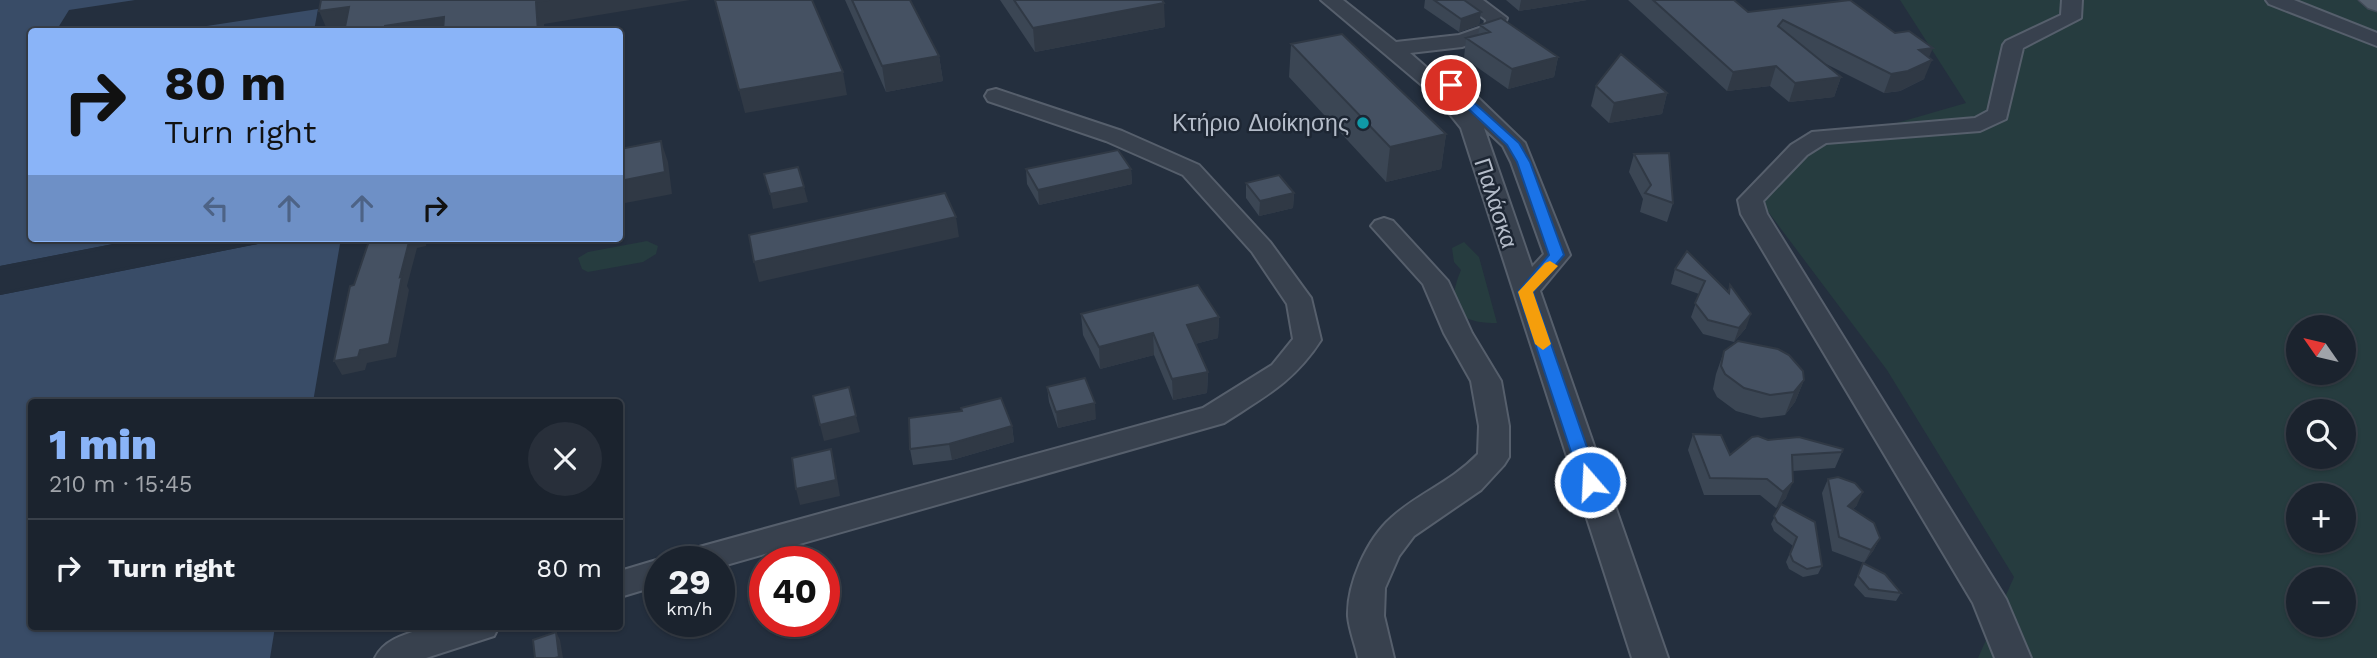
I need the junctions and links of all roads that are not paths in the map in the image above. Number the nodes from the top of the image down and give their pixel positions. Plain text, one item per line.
1 (1331, 0) edge
2 (1469, 0) edge
3 (2072, 0) edge
4 (2277, 0) edge
5 (2372, 0) edge
6 (2377, 3) edge
7 (2377, 40) edge
8 (1405, 48) junction
9 (996, 96) dead end
10 (1384, 226) dead end
11 (1525, 292) junction
12 (735, 550) edge
13 (644, 577) edge
14 (623, 583) edge
15 (468, 630) edge
16 (393, 658) edge
17 (1377, 658) edge
18 (1650, 658) edge
19 (2013, 658) edge

1 - 8 street, Παλάσκα
2 - 8 street
3 - 19 street
4 - 7 street
5 - 6 main road
8 - 11 street, Παλάσκα
8 - 11 street
9 - 12 street
10 - 17 street
11 - 18 street, Παλάσκα
13 - 14 street
15 - 16 street

